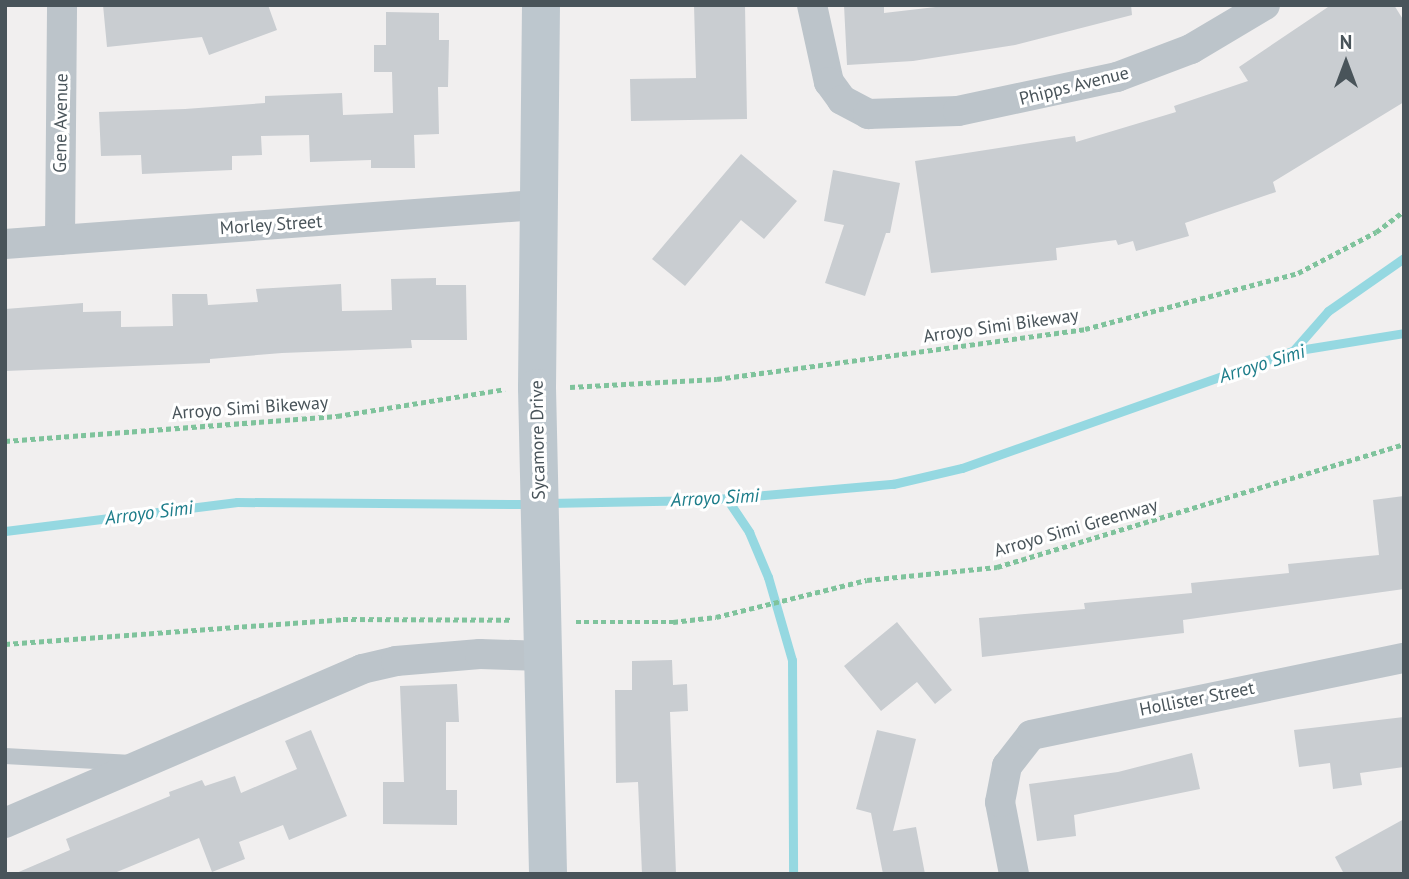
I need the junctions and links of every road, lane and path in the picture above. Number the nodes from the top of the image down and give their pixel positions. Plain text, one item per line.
1 (62, 5) edge
2 (541, 5) edge
3 (812, 5) edge
4 (1265, 5) edge
5 (537, 205) junction
6 (1404, 211) edge
7 (60, 240) junction
8 (5, 244) edge
9 (579, 387) dead end
10 (496, 389) dead end
11 (5, 441) edge
12 (1404, 444) edge
13 (499, 620) dead end
14 (582, 622) dead end
15 (5, 644) edge
16 (544, 656) junction
17 (1404, 658) edge
18 (5, 756) edge
19 (138, 764) junction
20 (5, 822) edge
21 (548, 874) edge
22 (1014, 874) edge

1 - 7 street, Gene Avenue
2 - 5 main road, Sycamore Drive
3 - 4 street, Phipps Avenue
5 - 7 street, Morley Street
5 - 16 main road, Sycamore Drive
6 - 9 path, Arroyo Simi Bikeway
7 - 8 street, Morley Street
10 - 11 path, Arroyo Simi Bikeway
12 - 14 path, Arroyo Simi Greenway
13 - 15 path
16 - 19 street
16 - 21 main road, Sycamore Drive
17 - 22 street, Hollister Street
18 - 19 lane
19 - 20 street

